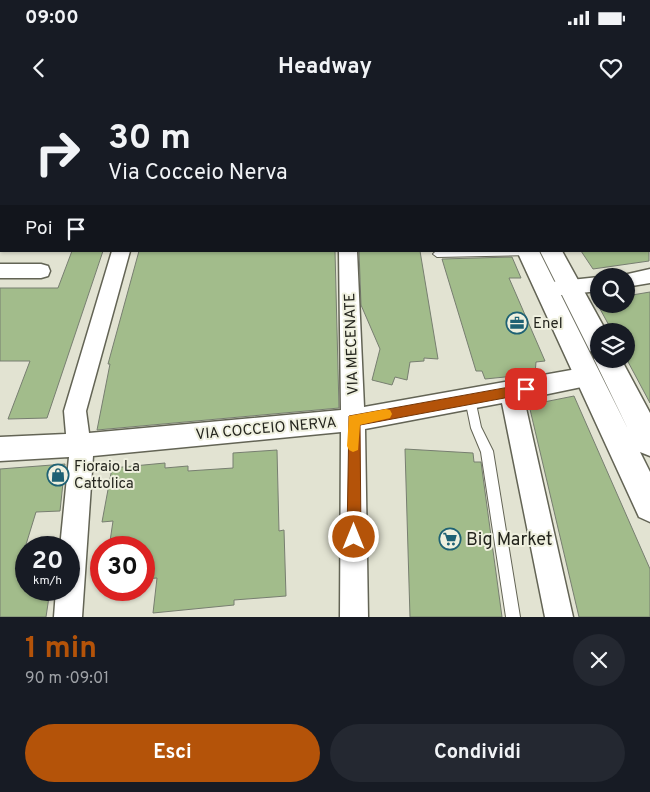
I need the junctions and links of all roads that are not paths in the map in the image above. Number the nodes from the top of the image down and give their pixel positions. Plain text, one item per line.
1 (121, 252) edge
2 (348, 252) edge
3 (536, 252) edge
4 (437, 254) dead end
5 (0, 271) edge
6 (41, 271) dead end
7 (650, 276) edge
8 (635, 278) edge
9 (590, 285) edge
10 (558, 288) junction
11 (590, 331) edge
12 (590, 352) edge
13 (598, 368) edge
14 (511, 392) junction
15 (470, 399) junction
16 (353, 420) junction
17 (650, 442) edge
18 (82, 445) junction
19 (0, 449) edge
20 (650, 506) edge
21 (68, 617) edge
22 (354, 617) edge
23 (513, 617) edge
24 (559, 617) edge

1 - 18 street
2 - 16 street, VIA MECENATE
3 - 4 lane
3 - 10 street
5 - 6 street
7 - 8 street
9 - 10 street
10 - 11 street
10 - 12 street
13 - 14 street, VIA COCCEIO NERVA
13 - 17 street
13 - 20 street
14 - 15 street, VIA COCCEIO NERVA
14 - 24 street
15 - 16 street, VIA COCCEIO NERVA
15 - 23 lane
16 - 18 street, VIA COCCEIO NERVA
16 - 22 street, VIA MECENATE
18 - 19 street, VIA COCCEIO NERVA
18 - 21 street

